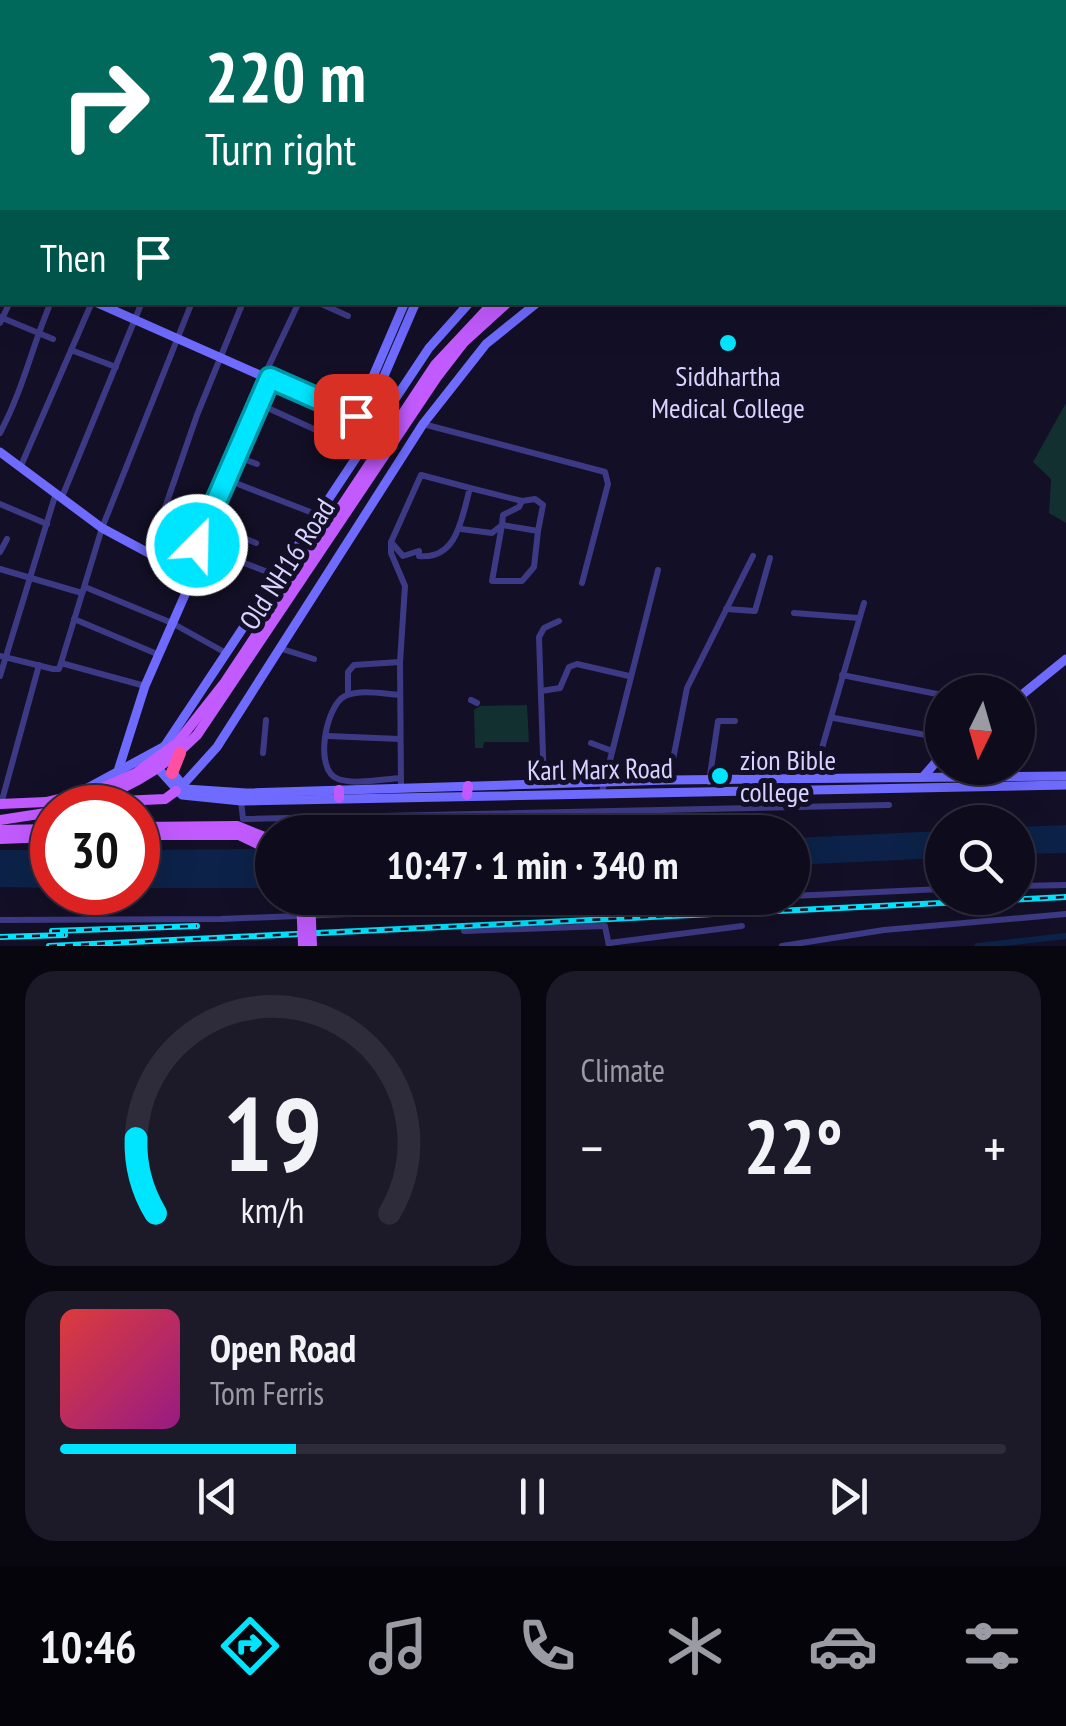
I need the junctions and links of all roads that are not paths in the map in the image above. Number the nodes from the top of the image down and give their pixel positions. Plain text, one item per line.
1 (50, 305) edge
2 (92, 305) edge
3 (100, 305) edge
4 (141, 305) edge
5 (191, 305) edge
6 (242, 305) edge
7 (298, 305) edge
8 (324, 305) edge
9 (404, 305) edge
10 (415, 305) edge
11 (467, 305) edge
12 (491, 305) edge
13 (505, 305) edge
14 (534, 305) edge
15 (348, 316) dead end
16 (1, 320) edge
17 (134, 320) junction
18 (38, 332) junction
19 (53, 339) dead end
20 (176, 340) junction
21 (72, 350) junction
22 (221, 358) junction
23 (116, 368) junction
24 (267, 377) junction
25 (258, 404) junction
26 (361, 418) junction
27 (424, 424) junction
28 (378, 427) junction
29 (0, 432) edge
30 (362, 451) junction
31 (0, 452) edge
32 (235, 456) junction
33 (257, 464) dead end
34 (20, 468) junction
35 (225, 479) junction
36 (470, 488) junction
37 (58, 497) junction
38 (522, 501) junction
39 (0, 504) edge
40 (319, 515) junction
41 (207, 523) junction
42 (47, 524) junction
43 (502, 525) junction
44 (102, 528) junction
45 (461, 529) junction
46 (538, 531) junction
47 (7, 539) dead end
48 (391, 542) junction
49 (256, 543) dead end
50 (197, 545) junction
51 (1, 550) edge
52 (150, 554) junction
53 (752, 556) dead end
54 (770, 558) dead end
55 (0, 569) edge
56 (658, 570) dead end
57 (184, 572) junction
58 (278, 576) junction
59 (30, 578) junction
60 (582, 583) dead end
61 (82, 593) junction
62 (864, 603) dead end
63 (726, 609) junction
64 (794, 613) dead end
65 (859, 618) junction
66 (74, 619) junction
67 (559, 621) dead end
68 (172, 623) junction
69 (544, 628) junction
70 (530, 632) dead end
71 (278, 648) junction
72 (226, 653) junction
73 (157, 654) junction
74 (3, 657) edge
75 (1066, 658) edge
76 (314, 659) dead end
77 (60, 662) junction
78 (400, 662) junction
79 (39, 666) junction
80 (0, 676) edge
81 (630, 676) junction
82 (842, 676) junction
83 (1035, 684) edge
84 (144, 686) junction
85 (540, 692) junction
86 (925, 693) edge
87 (348, 694) junction
88 (400, 694) junction
89 (834, 718) junction
90 (266, 720) dead end
91 (735, 721) dead end
92 (925, 734) edge
93 (328, 736) junction
94 (400, 739) junction
95 (590, 743) dead end
96 (612, 751) junction
97 (180, 753) joint
98 (263, 754) dead end
99 (162, 762) junction
100 (117, 774) junction
101 (925, 775) edge
102 (923, 777) joint
103 (813, 778) junction
104 (1062, 778) edge
105 (1035, 779) edge
106 (669, 780) junction
107 (925, 781) edge
108 (401, 782) junction
109 (849, 782) junction
110 (544, 784) junction
111 (709, 784) junction
112 (99, 785) edge
113 (111, 785) edge
114 (132, 785) edge
115 (602, 787) junction
116 (179, 789) junction
117 (468, 790) junction
118 (339, 794) junction
119 (160, 799) edge
120 (241, 802) junction
121 (30, 803) edge
122 (1, 804) edge
123 (888, 804) dead end
124 (30, 815) edge
125 (0, 820) edge
126 (160, 828) edge
127 (30, 829) edge
128 (0, 830) edge
129 (255, 833) edge
130 (160, 835) edge
131 (30, 838) edge
132 (0, 839) edge
133 (255, 843) edge
134 (1066, 885) edge
135 (1035, 886) edge
136 (925, 890) edge
137 (810, 895) edge
138 (1066, 914) edge
139 (300, 915) edge
140 (302, 915) edge
141 (311, 915) edge
142 (0, 920) edge
143 (742, 926) dead end
144 (464, 931) dead end
145 (609, 945) edge
146 (303, 946) edge
147 (312, 946) edge
148 (782, 946) edge

1 - 18 street
2 - 21 street
3 - 17 street
4 - 17 street
5 - 20 street
6 - 22 street
7 - 24 street
8 - 15 street
9 - 26 street
10 - 26 street
11 - 28 street
12 - 99 main road, Old NH16 Road
13 - 97 main road, Old NH16 Road
14 - 27 street
16 - 18 street
17 - 20 street
17 - 23 street
18 - 19 street
18 - 29 street
20 - 22 street
20 - 44 street
21 - 23 street
21 - 34 street
22 - 24 street
22 - 52 street
23 - 37 street
24 - 25 street
24 - 26 street
25 - 30 street
25 - 32 street
26 - 28 street
27 - 60 street
27 - 71 street
28 - 30 street
30 - 40 street
31 - 34 street
32 - 33 street
32 - 35 street
34 - 37 street
35 - 40 street
35 - 41 street
36 - 38 street
36 - 45 street
36 - 48 street
37 - 42 street
37 - 44 street
38 - 43 street
38 - 46 street
39 - 42 street
40 - 58 street
41 - 49 street
41 - 50 street
42 - 59 street
43 - 45 street
43 - 46 street
43 - 46 street
44 - 52 street
44 - 61 street
45 - 48 street
47 - 51 street
48 - 78 street
50 - 57 street
50 - 58 street
52 - 57 street
53 - 63 street
54 - 63 street
55 - 59 street
56 - 81 street
57 - 68 street
58 - 72 street
59 - 61 street
59 - 74 street
61 - 66 street
61 - 68 street
62 - 65 street
63 - 106 street
64 - 65 street
65 - 82 street
66 - 73 street
66 - 77 street
67 - 69 street
68 - 72 street
68 - 73 street
69 - 70 street
69 - 85 street
71 - 76 street
71 - 116 street
72 - 99 street
73 - 84 street
74 - 79 street
74 - 80 street
75 - 83 street
77 - 79 street
77 - 84 street
78 - 87 street
78 - 88 street
79 - 122 street
81 - 85 street
81 - 96 street
82 - 86 street
82 - 89 street
84 - 100 street
85 - 110 street
87 - 88 street
87 - 93 street
88 - 94 street
89 - 92 street
89 - 103 street
90 - 98 street
91 - 111 street
93 - 94 street
93 - 108 street
94 - 108 street
95 - 96 street
96 - 115 street
97 - 99 highway
99 - 100 street
99 - 113 main road, Old NH16 Road
99 - 114 main road, Old NH16 Road
99 - 116 street
100 - 112 street
101 - 102 street
102 - 109 street, Karl Marx Road
103 - 109 street, Karl Marx Road
103 - 111 street, Karl Marx Road
104 - 105 street, Karl Marx Road
106 - 111 street, Karl Marx Road
106 - 115 street, Karl Marx Road
107 - 109 street, Karl Marx Road
108 - 117 street, Karl Marx Road
108 - 118 street, Karl Marx Road
109 - 111 street, Karl Marx Road
110 - 115 street, Karl Marx Road
110 - 117 street, Karl Marx Road
111 - 115 street, Karl Marx Road
115 - 117 street, Karl Marx Road
116 - 118 street, Karl Marx Road
116 - 119 main road
116 - 120 street, Karl Marx Road
117 - 118 street, Karl Marx Road
118 - 120 street, Karl Marx Road
120 - 123 street
121 - 122 main road, Old NH16 Road
124 - 125 main road
126 - 129 main road
127 - 128 main road
130 - 133 main road
131 - 132 main road
134 - 135 street
136 - 137 street
138 - 148 street
139 - 142 street
140 - 146 main road, bridge
141 - 147 main road, bridge
143 - 145 street
144 - 145 street

